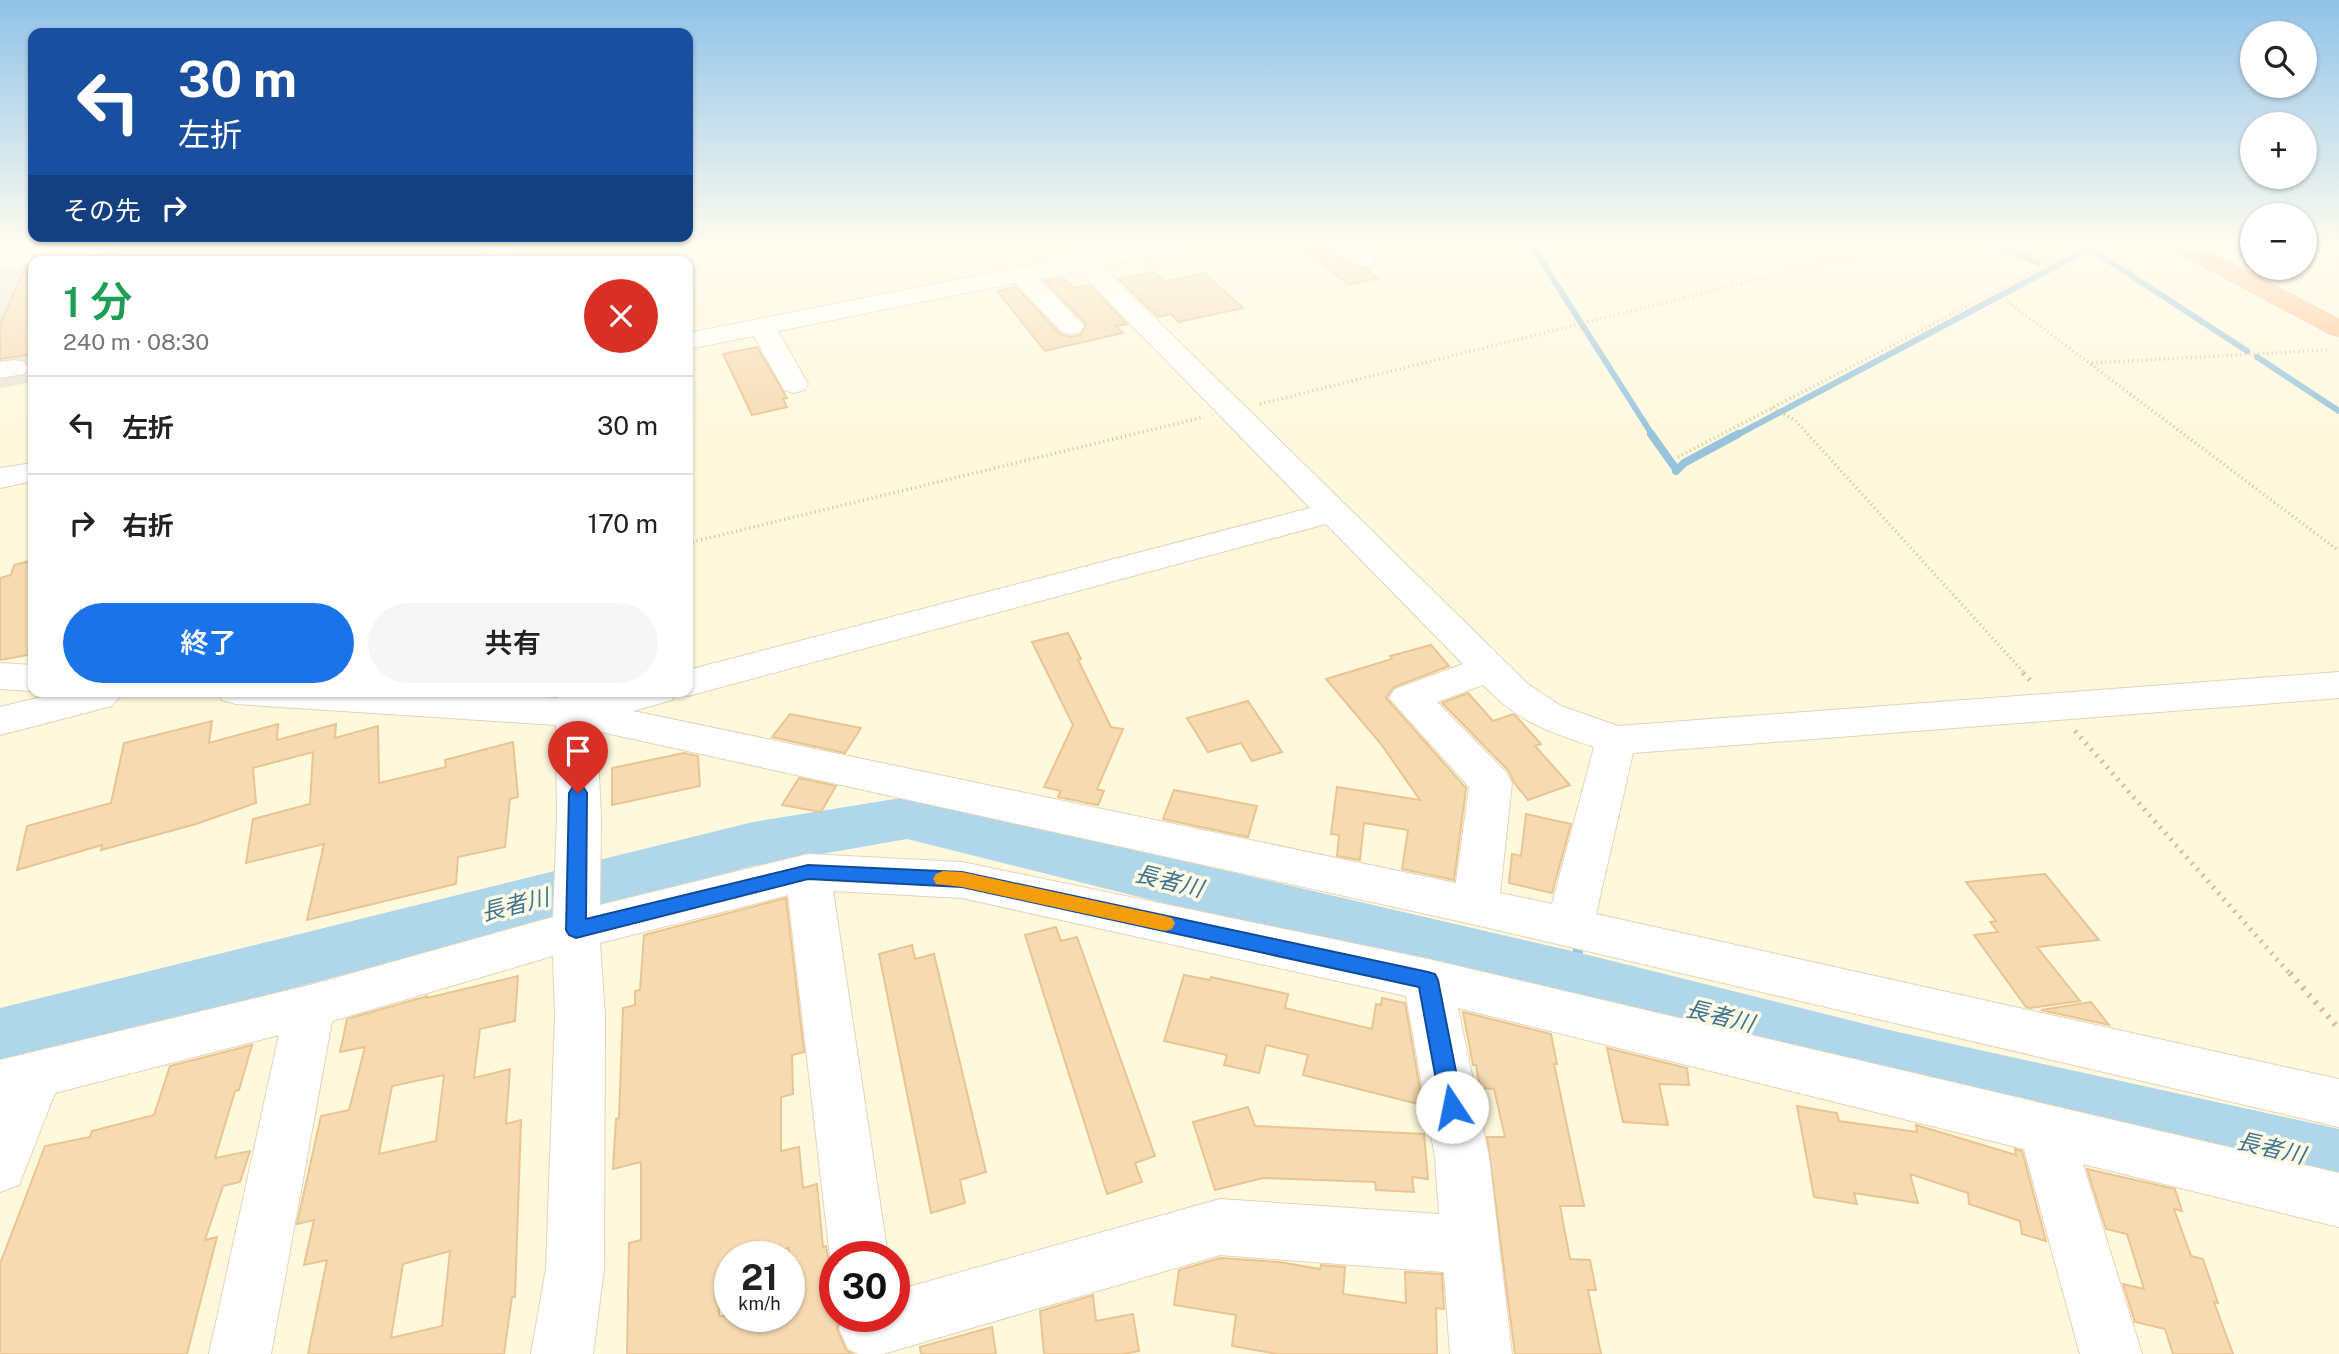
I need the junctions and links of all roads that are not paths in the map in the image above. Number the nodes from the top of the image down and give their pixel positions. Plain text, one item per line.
1 (847, 309) edge
2 (1055, 309) edge
3 (1132, 309) edge
4 (2300, 309) edge
5 (762, 326) junction
6 (1071, 326) dead end
7 (2339, 330) edge
8 (693, 340) edge
9 (794, 384) dead end
10 (28, 473) edge
11 (0, 478) edge
12 (1334, 512) junction
13 (1488, 669) junction
14 (0, 676) edge
15 (28, 678) edge
16 (693, 682) edge
17 (2339, 685) edge
18 (94, 697) edge
19 (429, 697) edge
20 (614, 697) edge
21 (577, 702) edge
22 (0, 720) edge
23 (1616, 740) junction
24 (808, 872) junction
25 (1476, 906) junction
26 (1569, 928) junction
27 (576, 930) junction
28 (1428, 980) junction
29 (310, 1006) junction
30 (19, 1079) edge
31 (2339, 1103) edge
32 (2046, 1131) junction
33 (0, 1166) edge
34 (2339, 1200) edge
35 (857, 1241) edge
36 (1470, 1245) junction
37 (870, 1333) edge
38 (240, 1354) edge
39 (562, 1354) edge
40 (1481, 1354) edge
41 (2111, 1354) edge

1 - 5 street
2 - 6 street
3 - 12 street
4 - 7 highway
5 - 8 street
5 - 9 street
10 - 11 street
12 - 13 street
12 - 16 street
13 - 23 street
13 - 25 street
14 - 15 street
17 - 23 street
18 - 22 street
19 - 21 street
20 - 21 street
21 - 25 street
21 - 27 street
23 - 26 street
24 - 27 street
24 - 28 street
24 - 35 street
25 - 26 street
26 - 31 street
27 - 29 street
27 - 39 street
28 - 32 street
28 - 36 street
29 - 30 street
29 - 38 street
30 - 33 street
32 - 34 street
32 - 41 street
36 - 37 street
36 - 40 street

